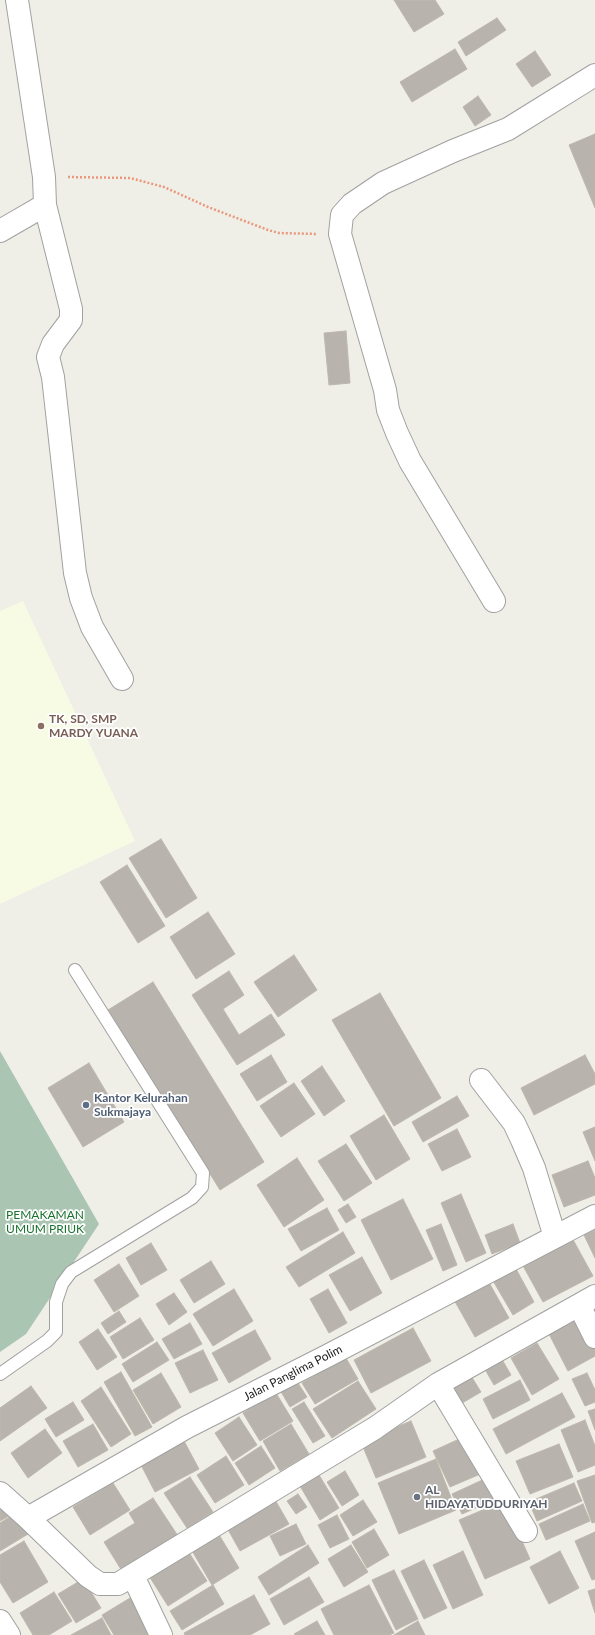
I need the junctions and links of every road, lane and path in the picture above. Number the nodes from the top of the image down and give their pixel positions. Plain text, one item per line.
1 (17, 0) edge
2 (595, 75) edge
3 (44, 177) junction
4 (45, 205) junction
5 (0, 231) edge
6 (340, 234) junction
7 (494, 601) dead end
8 (122, 679) dead end
9 (75, 970) dead end
10 (481, 1080) dead end
11 (595, 1216) edge
12 (555, 1237) junction
13 (587, 1300) edge
14 (595, 1337) edge
15 (0, 1374) edge
16 (438, 1384) junction
17 (0, 1493) edge
18 (28, 1518) junction
19 (526, 1531) dead end
20 (133, 1576) junction
21 (0, 1621) edge
22 (10, 1635) edge
23 (161, 1635) edge

1 - 3 street
2 - 6 street
3 - 4 street
3 - 6 path
4 - 5 street
4 - 8 street
6 - 7 street
9 - 15 lane
10 - 12 street
11 - 12 street, Jalan Panglima Polim
12 - 18 street, Jalan Panglima Polim
13 - 14 street
13 - 16 street
16 - 19 street
16 - 20 street
17 - 18 street
18 - 20 street
20 - 23 street
21 - 22 street

